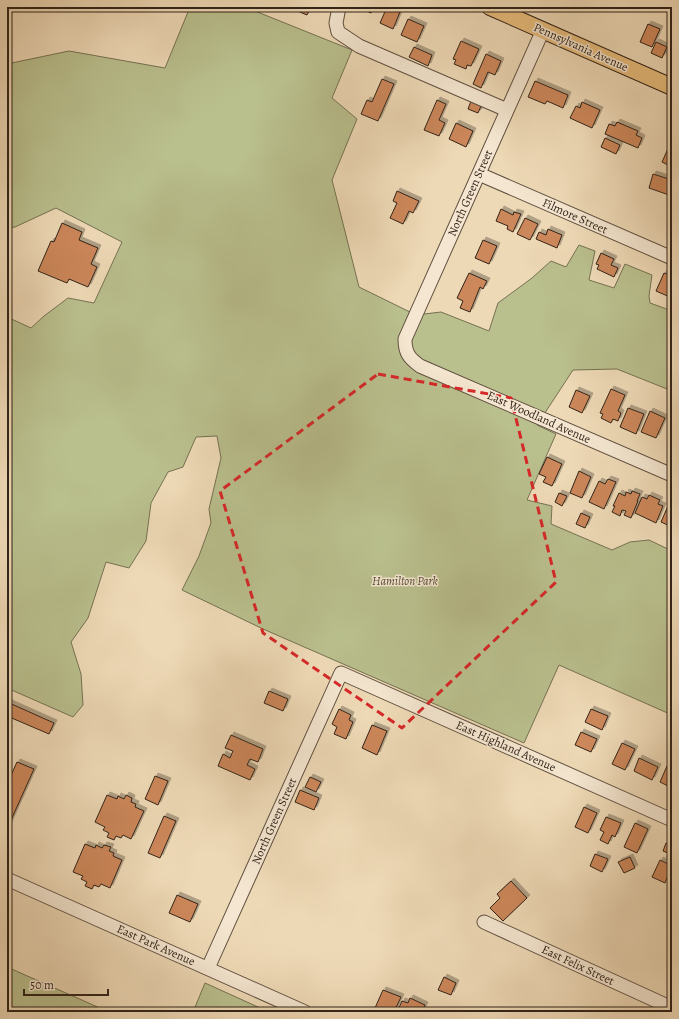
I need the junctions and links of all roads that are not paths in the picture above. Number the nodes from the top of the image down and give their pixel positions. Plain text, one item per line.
1 (339, 7) edge
2 (490, 7) edge
3 (543, 30) junction
4 (672, 88) edge
5 (507, 110) junction
6 (479, 174) junction
7 (672, 258) edge
8 (409, 356) joint
9 (672, 475) edge
10 (340, 673) joint
11 (672, 820) edge
12 (7, 879) edge
13 (484, 922) dead end
14 (208, 968) junction
15 (672, 1008) edge
16 (304, 1012) edge

1 - 5 street
2 - 3 main road, Pennsylvania Avenue
3 - 4 main road, Pennsylvania Avenue
3 - 5 street, North Green Street
5 - 6 street, North Green Street
6 - 7 street, Filmore Street
6 - 8 street, North Green Street
8 - 9 street, East Woodland Avenue
10 - 11 street, East Highland Avenue
10 - 14 street, North Green Street
12 - 14 street, East Park Avenue
13 - 15 street, East Felix Street
14 - 16 street, East Park Avenue

